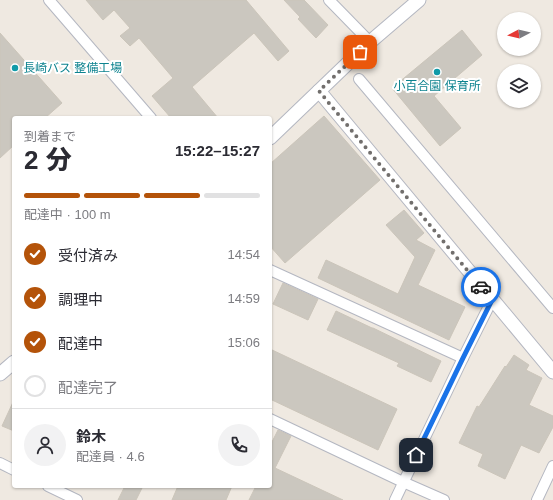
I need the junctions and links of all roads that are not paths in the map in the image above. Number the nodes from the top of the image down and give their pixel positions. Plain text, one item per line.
1 (49, 0) edge
2 (329, 0) edge
3 (419, 0) edge
4 (370, 42) junction
5 (359, 79) dead end
6 (319, 91) junction
7 (150, 116) edge
8 (272, 136) edge
9 (272, 271) edge
10 (492, 300) junction
11 (553, 308) edge
12 (463, 358) junction
13 (12, 364) edge
14 (553, 372) edge
15 (0, 374) edge
16 (272, 420) edge
17 (0, 463) edge
18 (553, 466) edge
19 (12, 469) edge
20 (403, 482) junction
21 (52, 488) edge
22 (77, 500) edge
23 (395, 500) edge
24 (444, 500) edge
25 (537, 500) edge

1 - 7 street
2 - 4 street
3 - 4 street
4 - 6 street
5 - 11 street
6 - 8 street
6 - 10 street
9 - 12 street
10 - 12 street
10 - 14 street
12 - 20 street
13 - 15 street
16 - 20 street
17 - 19 street
18 - 25 street
20 - 23 street
20 - 24 street
21 - 22 street

